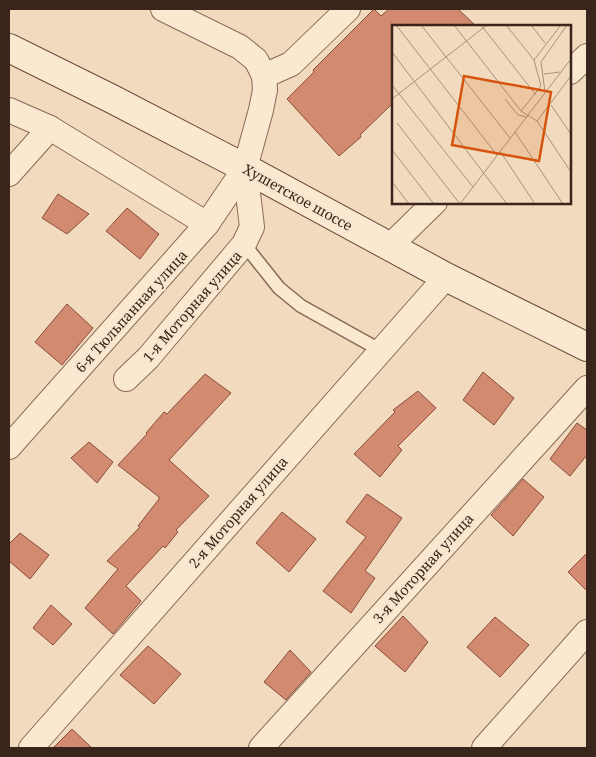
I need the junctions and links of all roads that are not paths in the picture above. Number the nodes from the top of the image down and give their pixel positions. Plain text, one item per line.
1 (163, 9) edge
2 (348, 9) edge
3 (11, 50) edge
4 (587, 56) edge
5 (571, 71) edge
6 (264, 76) junction
7 (9, 110) edge
8 (50, 128) junction
9 (245, 168) junction
10 (9, 174) edge
11 (433, 204) edge
12 (207, 224) junction
13 (244, 244) junction
14 (389, 247) junction
15 (446, 277) junction
16 (583, 339) edge
17 (380, 350) junction
18 (126, 379) dead end
19 (587, 388) edge
20 (9, 447) edge
21 (587, 632) edge
22 (31, 748) edge
23 (261, 748) edge
24 (484, 748) edge

1 - 6 street
2 - 6 street
3 - 9 main road, Хушетское шоссе
4 - 5 street
6 - 9 street
7 - 8 street
8 - 10 street
8 - 12 street
9 - 12 street, 6-я Тюльпанная улица
9 - 13 street, 1-я Моторная улица
9 - 14 main road, Хушетское шоссе
11 - 14 street
12 - 20 street, 6-я Тюльпанная улица
13 - 17 lane
13 - 18 street, 1-я Моторная улица
14 - 15 main road, Хушетское шоссе
15 - 16 main road, Хушетское шоссе
15 - 17 street, 2-я Моторная улица
17 - 22 street, 2-я Моторная улица
19 - 23 street, 3-я Моторная улица
21 - 24 street

